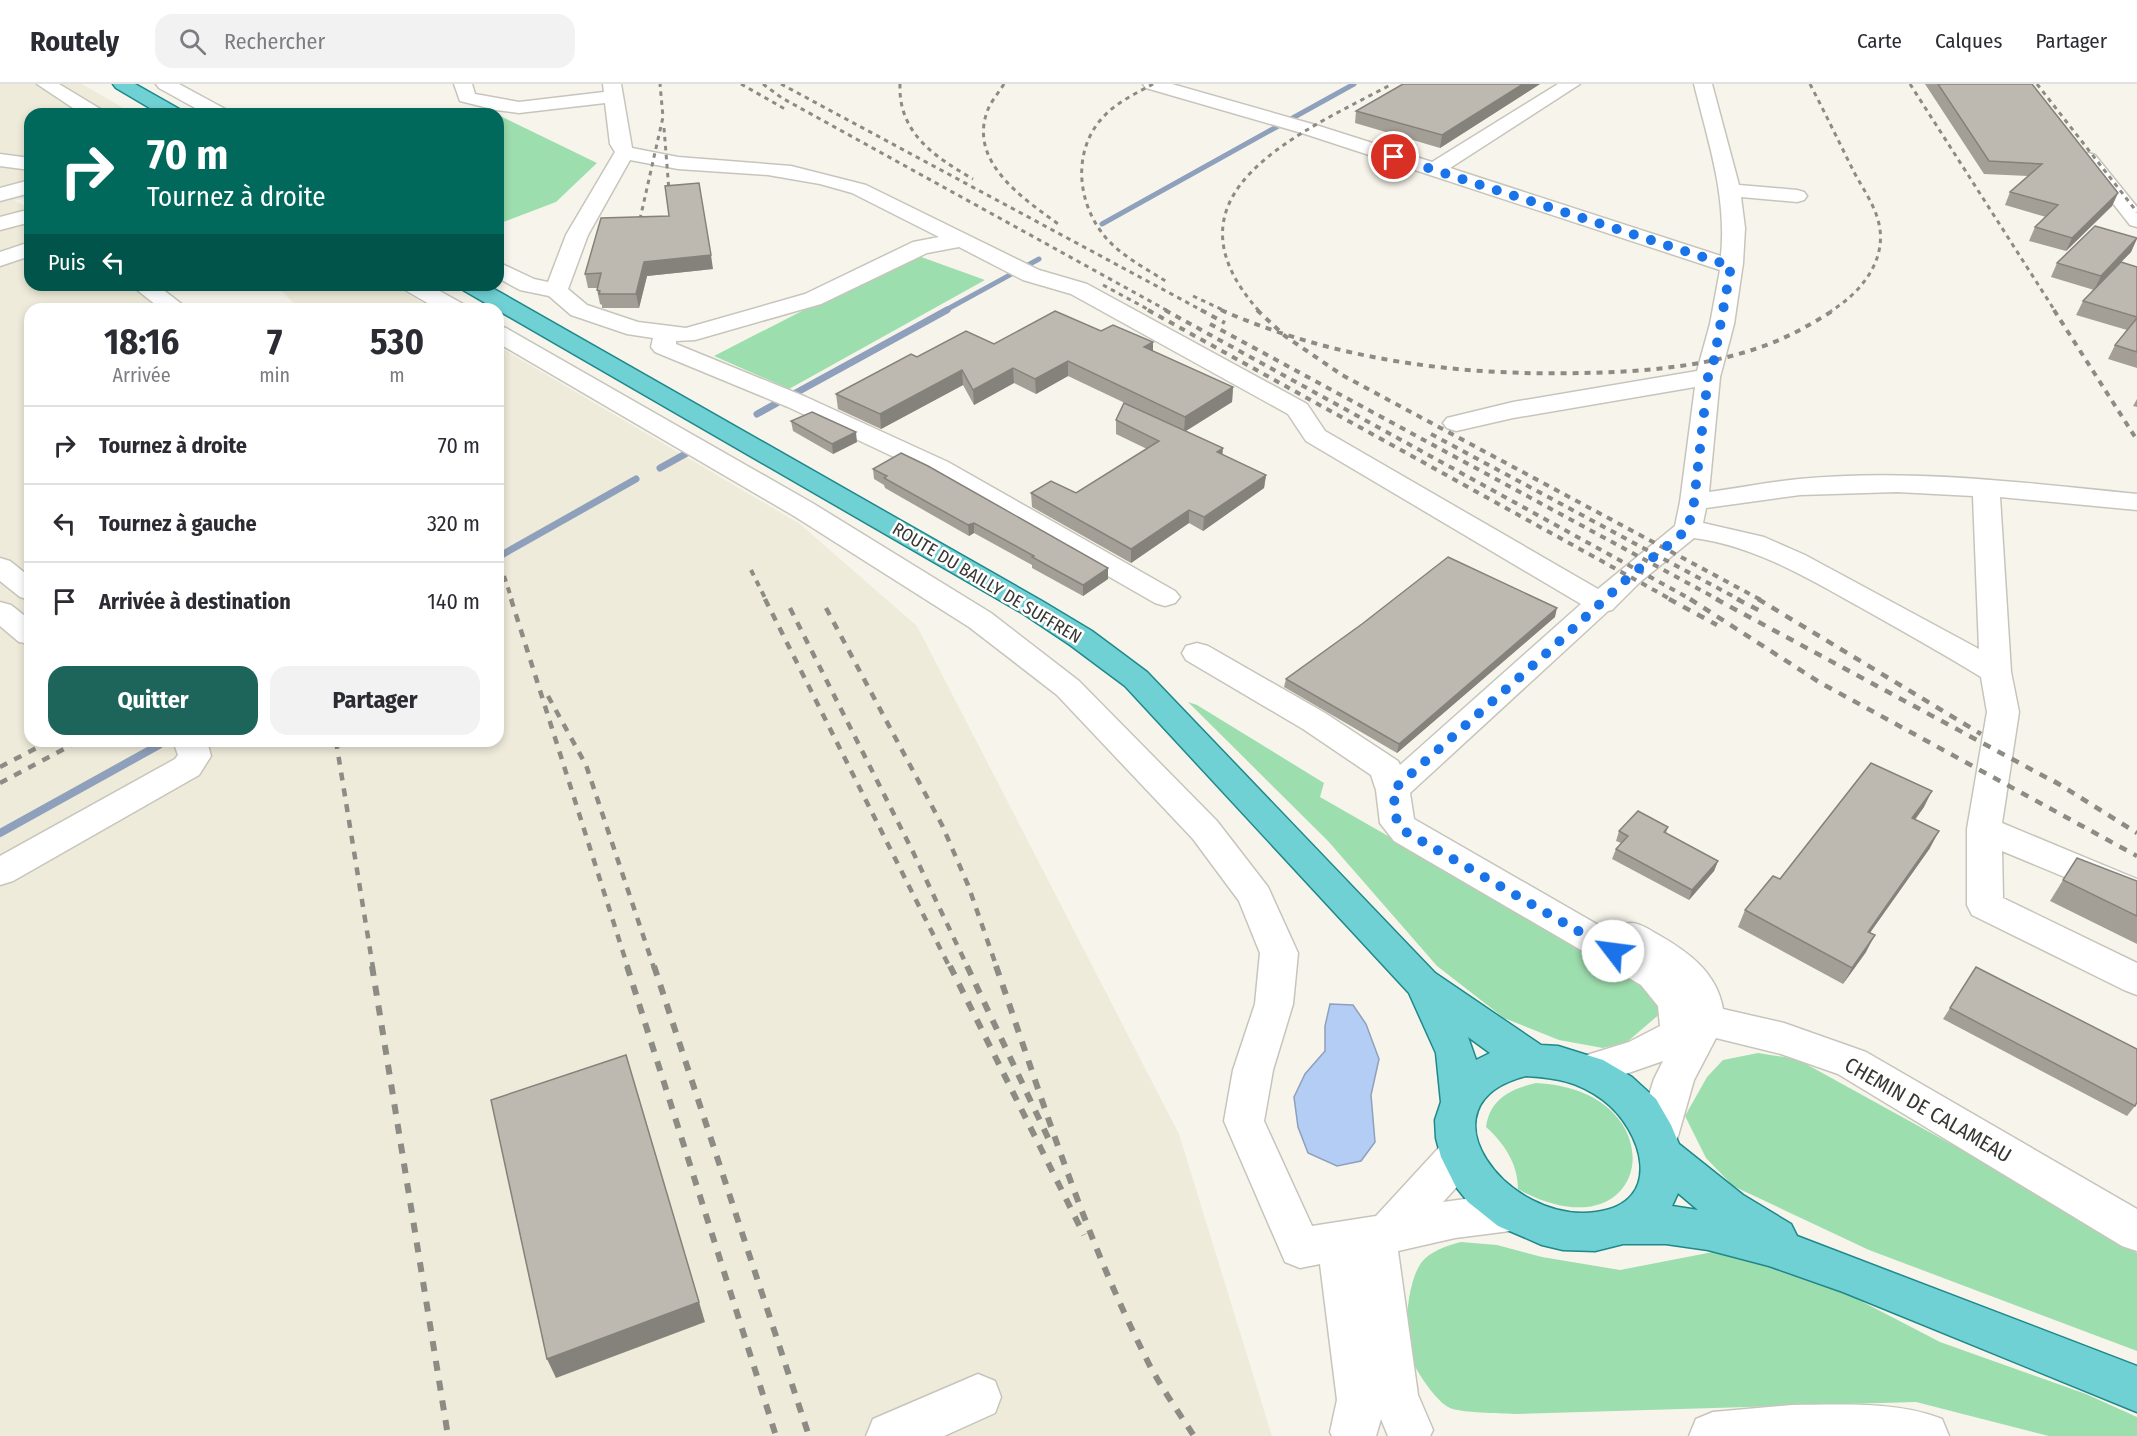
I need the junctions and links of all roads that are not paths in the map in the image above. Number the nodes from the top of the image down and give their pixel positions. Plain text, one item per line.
1 (46, 84) edge
2 (122, 84) edge
3 (165, 84) edge
4 (463, 84) edge
5 (1571, 84) edge
6 (1703, 84) edge
7 (1163, 85) edge
8 (613, 90) edge
9 (85, 108) edge
10 (164, 108) edge
11 (209, 108) edge
12 (0, 146) edge
13 (24, 147) edge
14 (2079, 148) edge
15 (625, 152) junction
16 (0, 160) edge
17 (24, 163) edge
18 (1434, 171) junction
19 (24, 188) edge
20 (1729, 190) junction
21 (2115, 193) junction
22 (2137, 194) edge
23 (0, 195) edge
24 (1797, 196) dead end
25 (24, 217) edge
26 (2137, 222) edge
27 (0, 224) edge
28 (963, 240) junction
29 (24, 251) edge
30 (0, 259) edge
31 (1731, 266) junction
32 (504, 272) edge
33 (556, 290) junction
34 (150, 291) edge
35 (424, 291) edge
36 (481, 291) edge
37 (168, 303) edge
38 (444, 303) edge
39 (502, 303) edge
40 (504, 304) edge
41 (666, 333) junction
42 (504, 336) edge
43 (1708, 377) junction
44 (1456, 423) dead end
45 (1986, 489) junction
46 (2137, 502) edge
47 (1691, 516) junction
48 (0, 567) edge
49 (24, 586) edge
50 (1165, 597) dead end
51 (1602, 604) junction
52 (0, 611) edge
53 (24, 630) edge
54 (1197, 653) dead end
55 (1995, 672) junction
56 (193, 747) edge
57 (1393, 790) junction
58 (1984, 829) junction
59 (0, 872) edge
60 (2137, 894) edge
61 (2137, 980) edge
62 (1422, 983) junction
63 (1692, 1027) junction
64 (1535, 1061) junction
65 (1588, 1071) junction
66 (1461, 1102) junction
67 (1659, 1146) junction
68 (1460, 1154) junction
69 (1510, 1212) junction
70 (1623, 1225) junction
71 (2137, 1232) edge
72 (1367, 1237) junction
73 (1805, 1257) junction
74 (2137, 1389) edge
75 (978, 1397) dead end
76 (1415, 1433) edge
77 (1351, 1434) edge
78 (890, 1436) edge
79 (1713, 1436) edge
80 (1925, 1436) edge

1 - 9 street
2 - 10 main road
3 - 11 street
4 - 8 street
5 - 18 street
6 - 20 street
7 - 18 street
8 - 15 street
12 - 13 street
14 - 21 street
15 - 28 street
15 - 33 street
16 - 17 street
18 - 31 street
19 - 23 street
20 - 24 street
20 - 31 street
21 - 22 street
21 - 26 street
25 - 27 street
28 - 41 street
28 - 51 street
29 - 30 street
31 - 43 street
32 - 33 street
33 - 41 street
34 - 37 street
35 - 38 street
36 - 39 main road, ROUTE DU BAILLY DE SUFFREN
40 - 62 main road, ROUTE DU BAILLY DE SUFFREN
41 - 50 street
42 - 72 street
43 - 44 street
43 - 47 street
45 - 46 street
45 - 47 street
45 - 55 street
47 - 51 street
47 - 55 street
48 - 49 street
51 - 57 street
52 - 53 street
54 - 57 street
55 - 58 street
56 - 59 street
57 - 63 street
58 - 60 street
58 - 61 street
62 - 64 main road, ROUTE DU BAILLY DE SUFFREN
62 - 66 main road, ROUTE DU BAILLY DE SUFFREN
63 - 65 street
63 - 67 street
63 - 71 street, CHEMIN DE CALAMEAU
64 - 65 main road
64 - 66 main road
65 - 67 main road
66 - 68 main road
67 - 70 main road
67 - 73 main road
68 - 69 main road
68 - 72 street
69 - 70 main road
69 - 72 street
70 - 73 main road
72 - 76 street
72 - 77 street
73 - 74 main road
75 - 78 street
76 - 77 street
79 - 80 street

